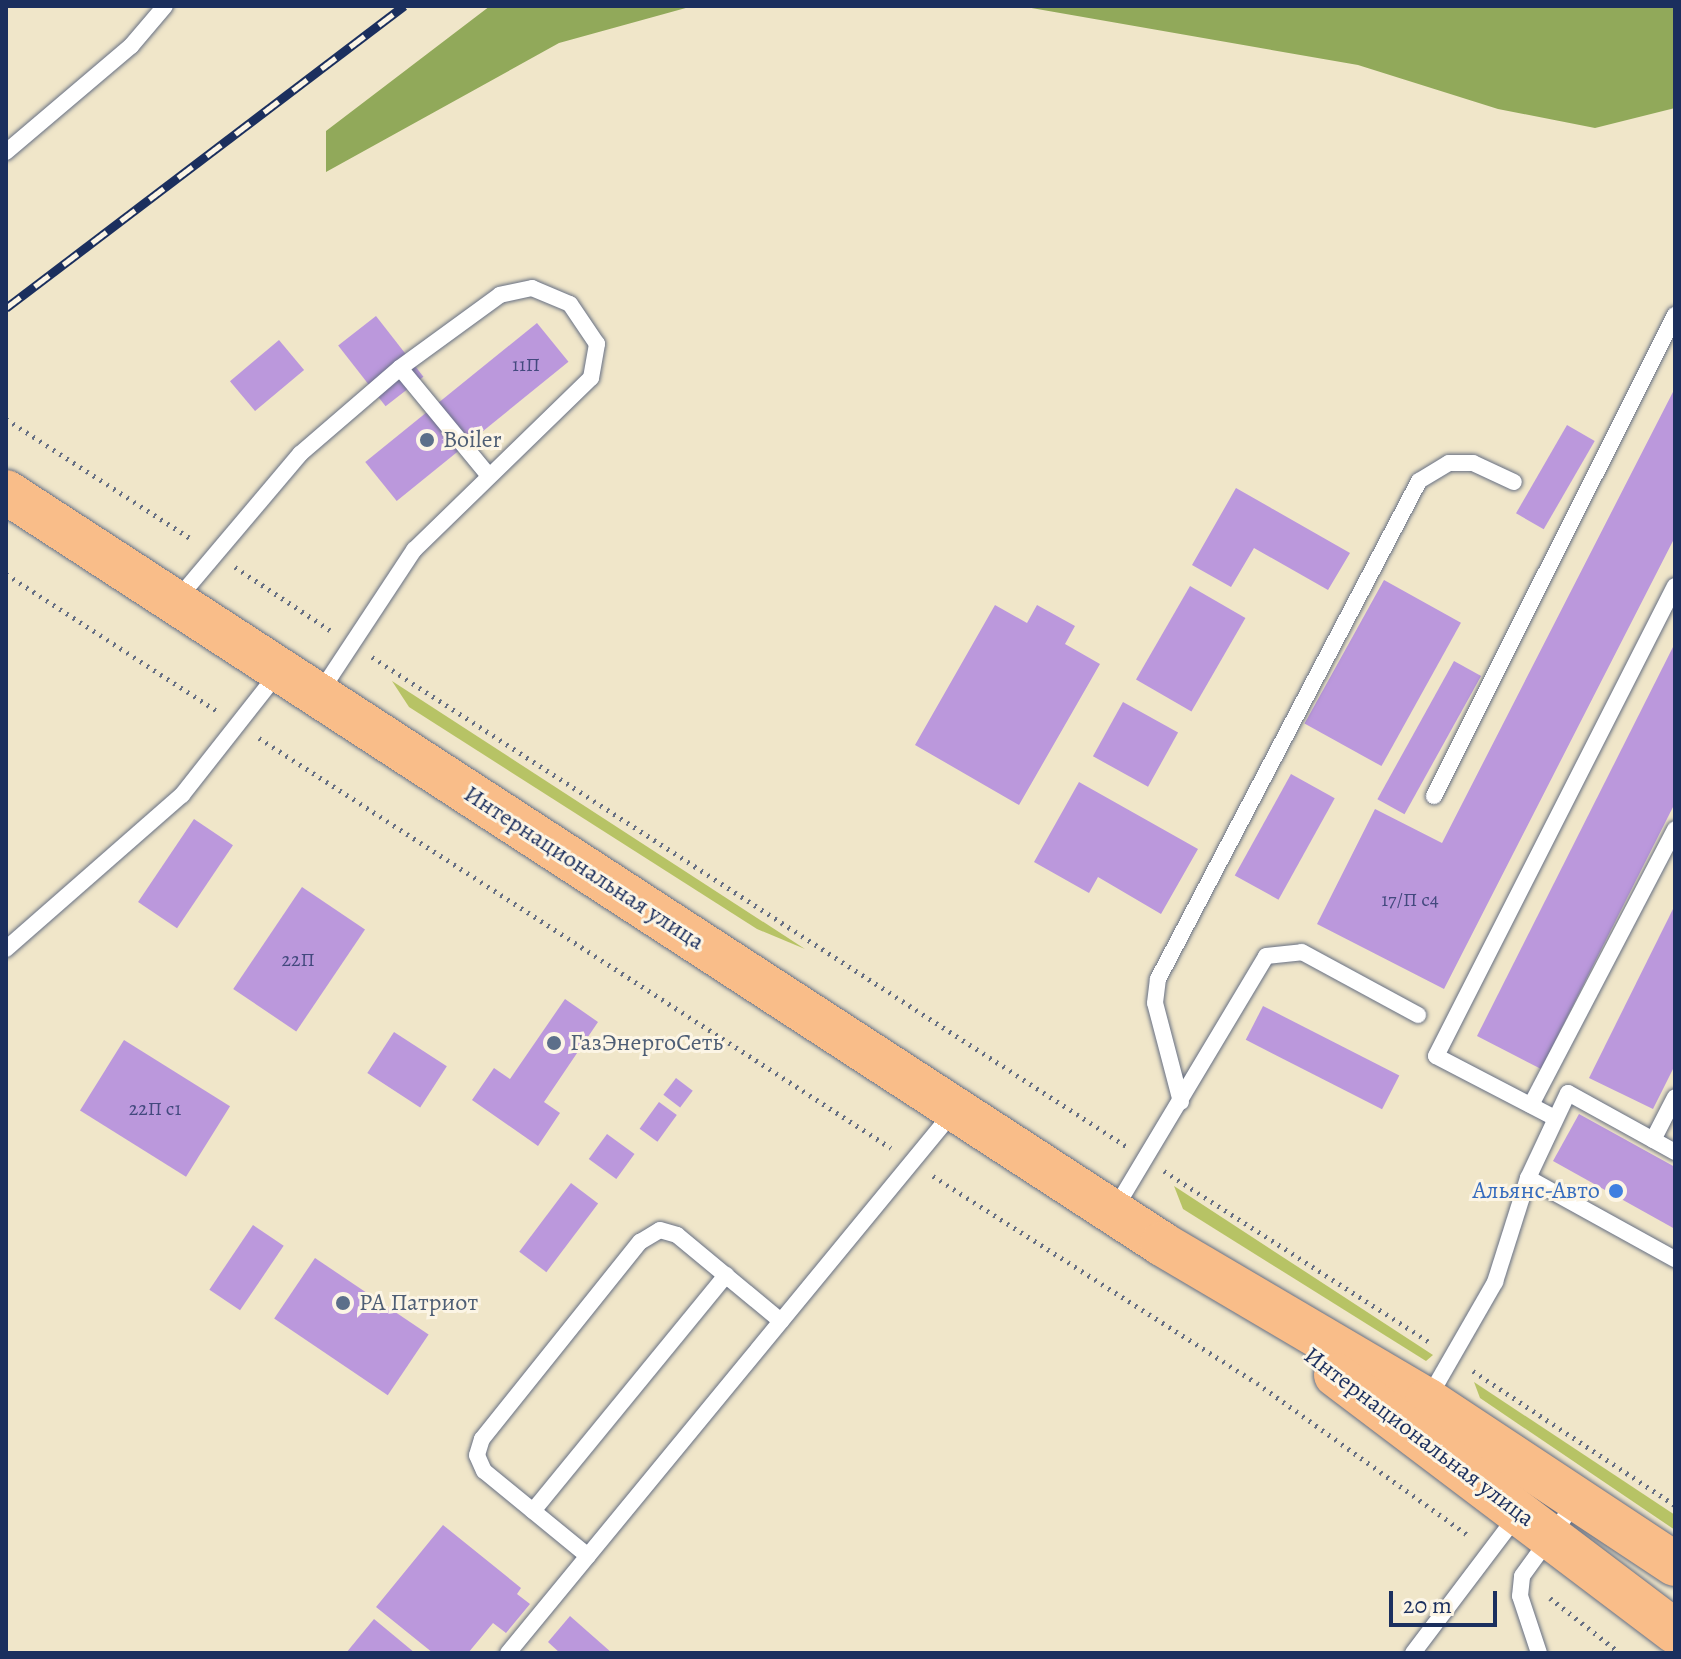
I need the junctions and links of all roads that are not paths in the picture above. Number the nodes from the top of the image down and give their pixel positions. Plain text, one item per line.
1 (165, 6) edge
2 (6, 152) edge
3 (1675, 315) edge
4 (400, 368) junction
5 (489, 476) junction
6 (1514, 482) dead end
7 (6, 492) edge
8 (1675, 586) edge
9 (175, 602) junction
10 (280, 670) junction
11 (319, 695) junction
12 (1434, 796) dead end
13 (1675, 829) edge
14 (6, 949) edge
15 (1418, 1015) dead end
16 (1675, 1097) edge
17 (1181, 1102) junction
18 (1531, 1105) junction
19 (955, 1109) junction
20 (1555, 1118) junction
21 (1653, 1140) junction
22 (1675, 1152) edge
23 (1528, 1178) junction
24 (1113, 1212) junction
25 (1675, 1259) edge
26 (726, 1275) junction
27 (781, 1321) junction
28 (1417, 1414) junction
29 (1579, 1498) junction
30 (533, 1511) junction
31 (1536, 1523) junction
32 (588, 1556) junction
33 (1675, 1564) edge
34 (1675, 1631) edge
35 (508, 1653) edge
36 (1413, 1653) edge
37 (1539, 1653) edge

1 - 2 lane
3 - 12 lane
4 - 5 lane
4 - 5 lane
4 - 9 lane
5 - 11 lane
6 - 17 lane
7 - 9 main road, Интернациональная улица
8 - 18 lane
9 - 10 main road, Интернациональная улица
10 - 11 main road, Интернациональная улица
10 - 14 lane
11 - 19 main road, Интернациональная улица
13 - 18 lane
15 - 17 lane
16 - 21 lane
17 - 24 lane
18 - 20 lane
19 - 24 main road, Интернациональная улица
19 - 27 lane
20 - 21 lane
20 - 23 lane
21 - 22 lane
23 - 25 lane
23 - 28 lane
24 - 28 main road, Интернациональная улица
26 - 27 lane
26 - 30 lane
26 - 30 lane
27 - 32 lane
28 - 29 main road, Интернациональная улица
28 - 31 main road, Интернациональная улица
29 - 31 lane
29 - 33 main road, Интернациональная улица
30 - 32 lane
31 - 34 main road, Интернациональная улица
31 - 36 lane
31 - 37 lane
32 - 35 lane

